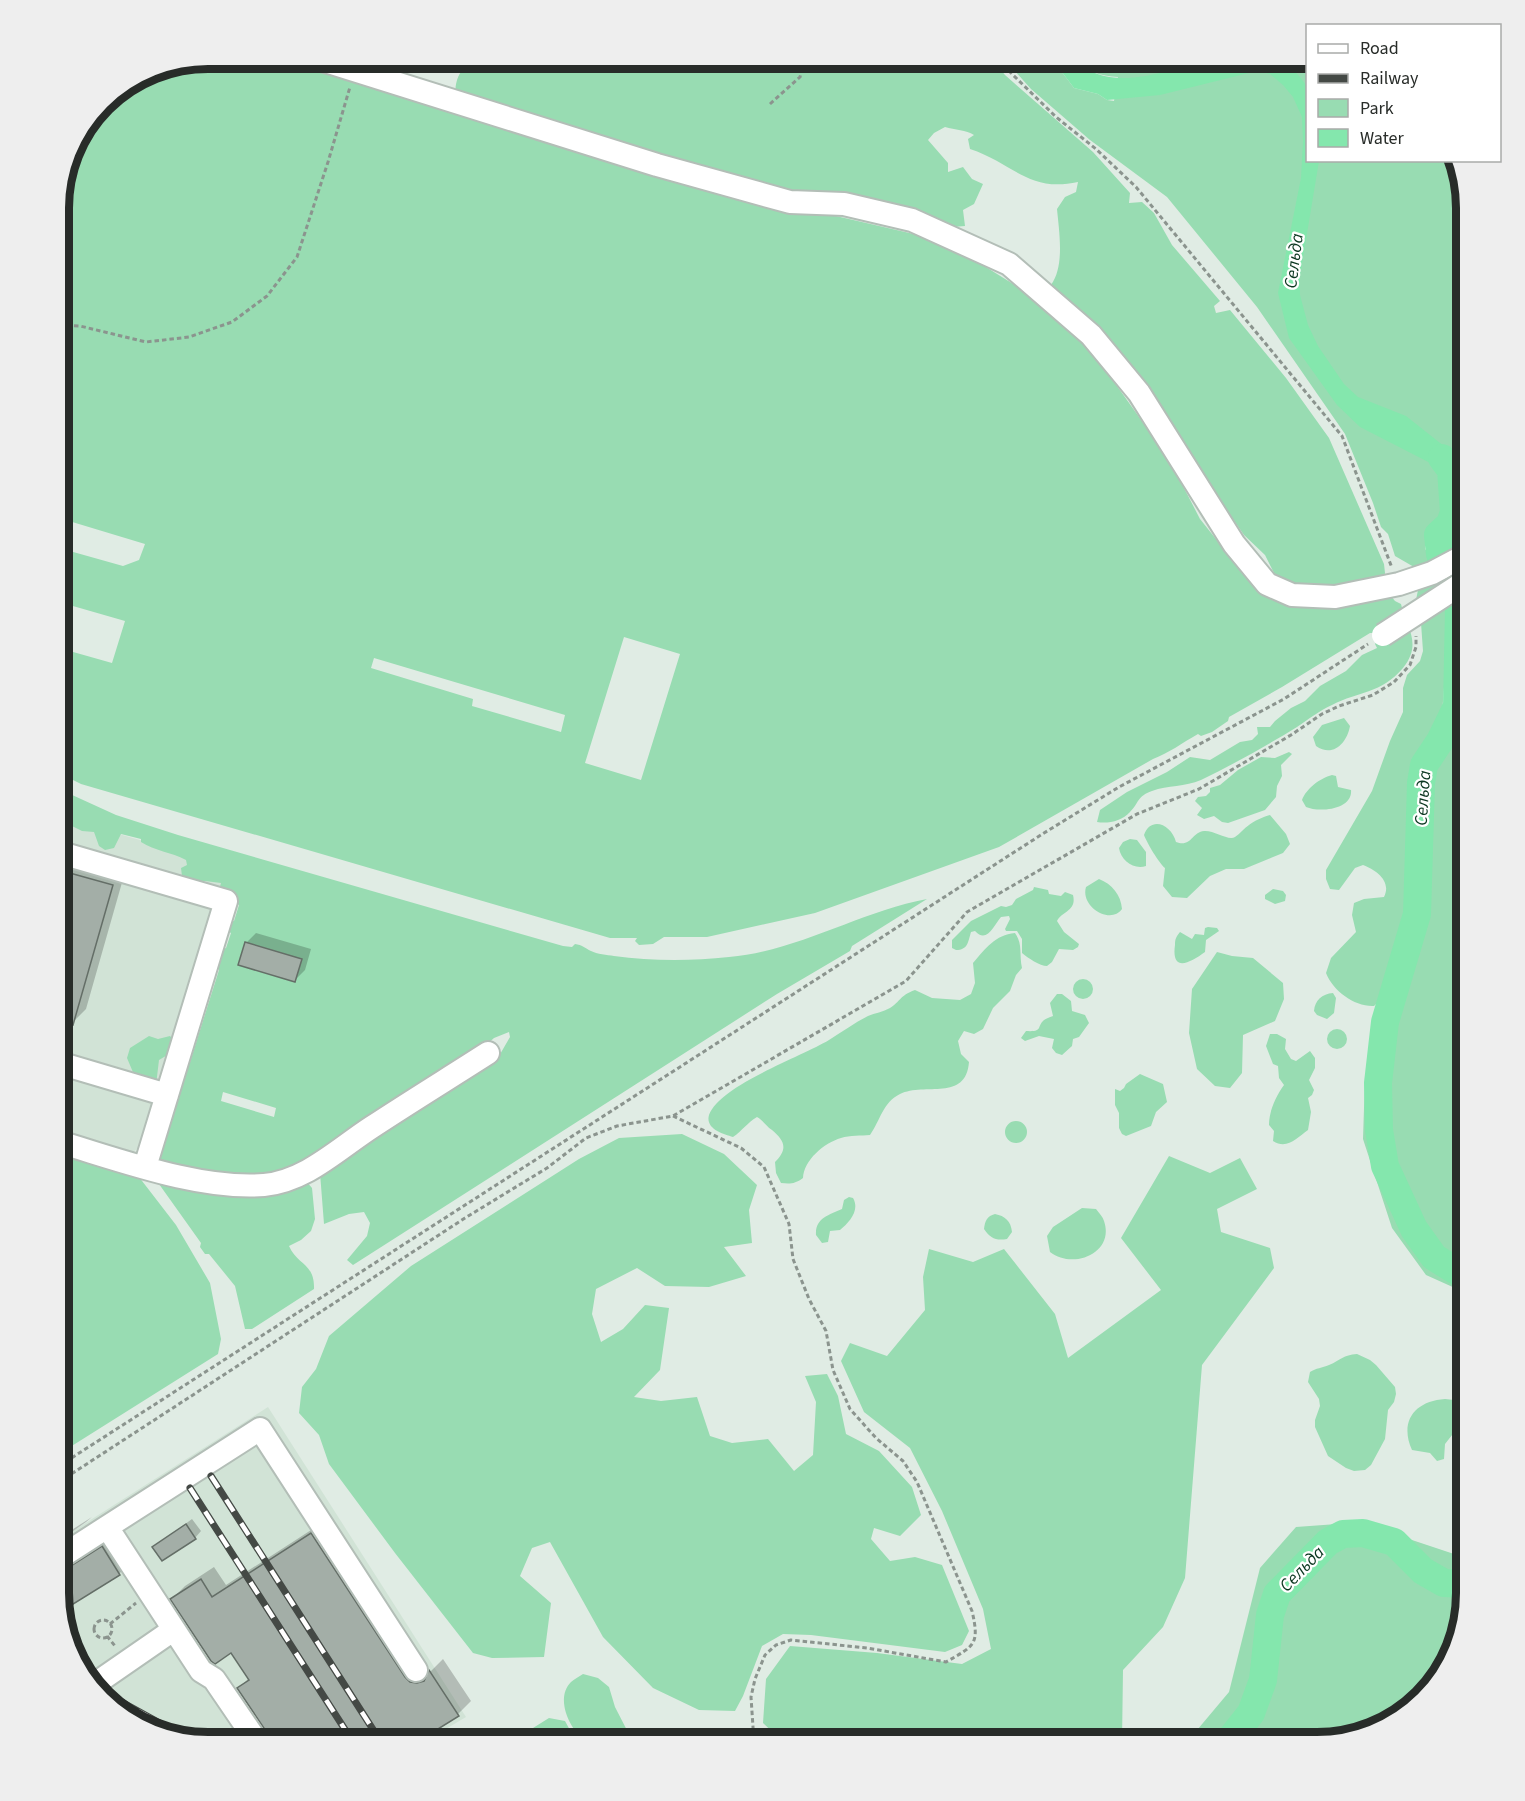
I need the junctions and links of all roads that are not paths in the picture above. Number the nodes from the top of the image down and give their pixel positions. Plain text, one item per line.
1 (349, 69) edge
2 (1456, 561) edge
3 (1456, 588) edge
4 (1383, 635) road end
5 (69, 855) edge
6 (488, 1053) dead end
7 (69, 1066) edge
8 (167, 1095) junction
9 (69, 1145) edge
10 (145, 1167) junction
11 (107, 1527) junction
12 (69, 1551) edge
13 (173, 1630) junction
14 (416, 1670) dead end
15 (100, 1680) edge
16 (249, 1732) edge

1 - 2 street
3 - 4 street, bridge
5 - 8 street
6 - 10 street
7 - 8 street
8 - 10 street
9 - 10 street
11 - 12 street
11 - 13 street
11 - 14 street
13 - 15 street
13 - 16 street

